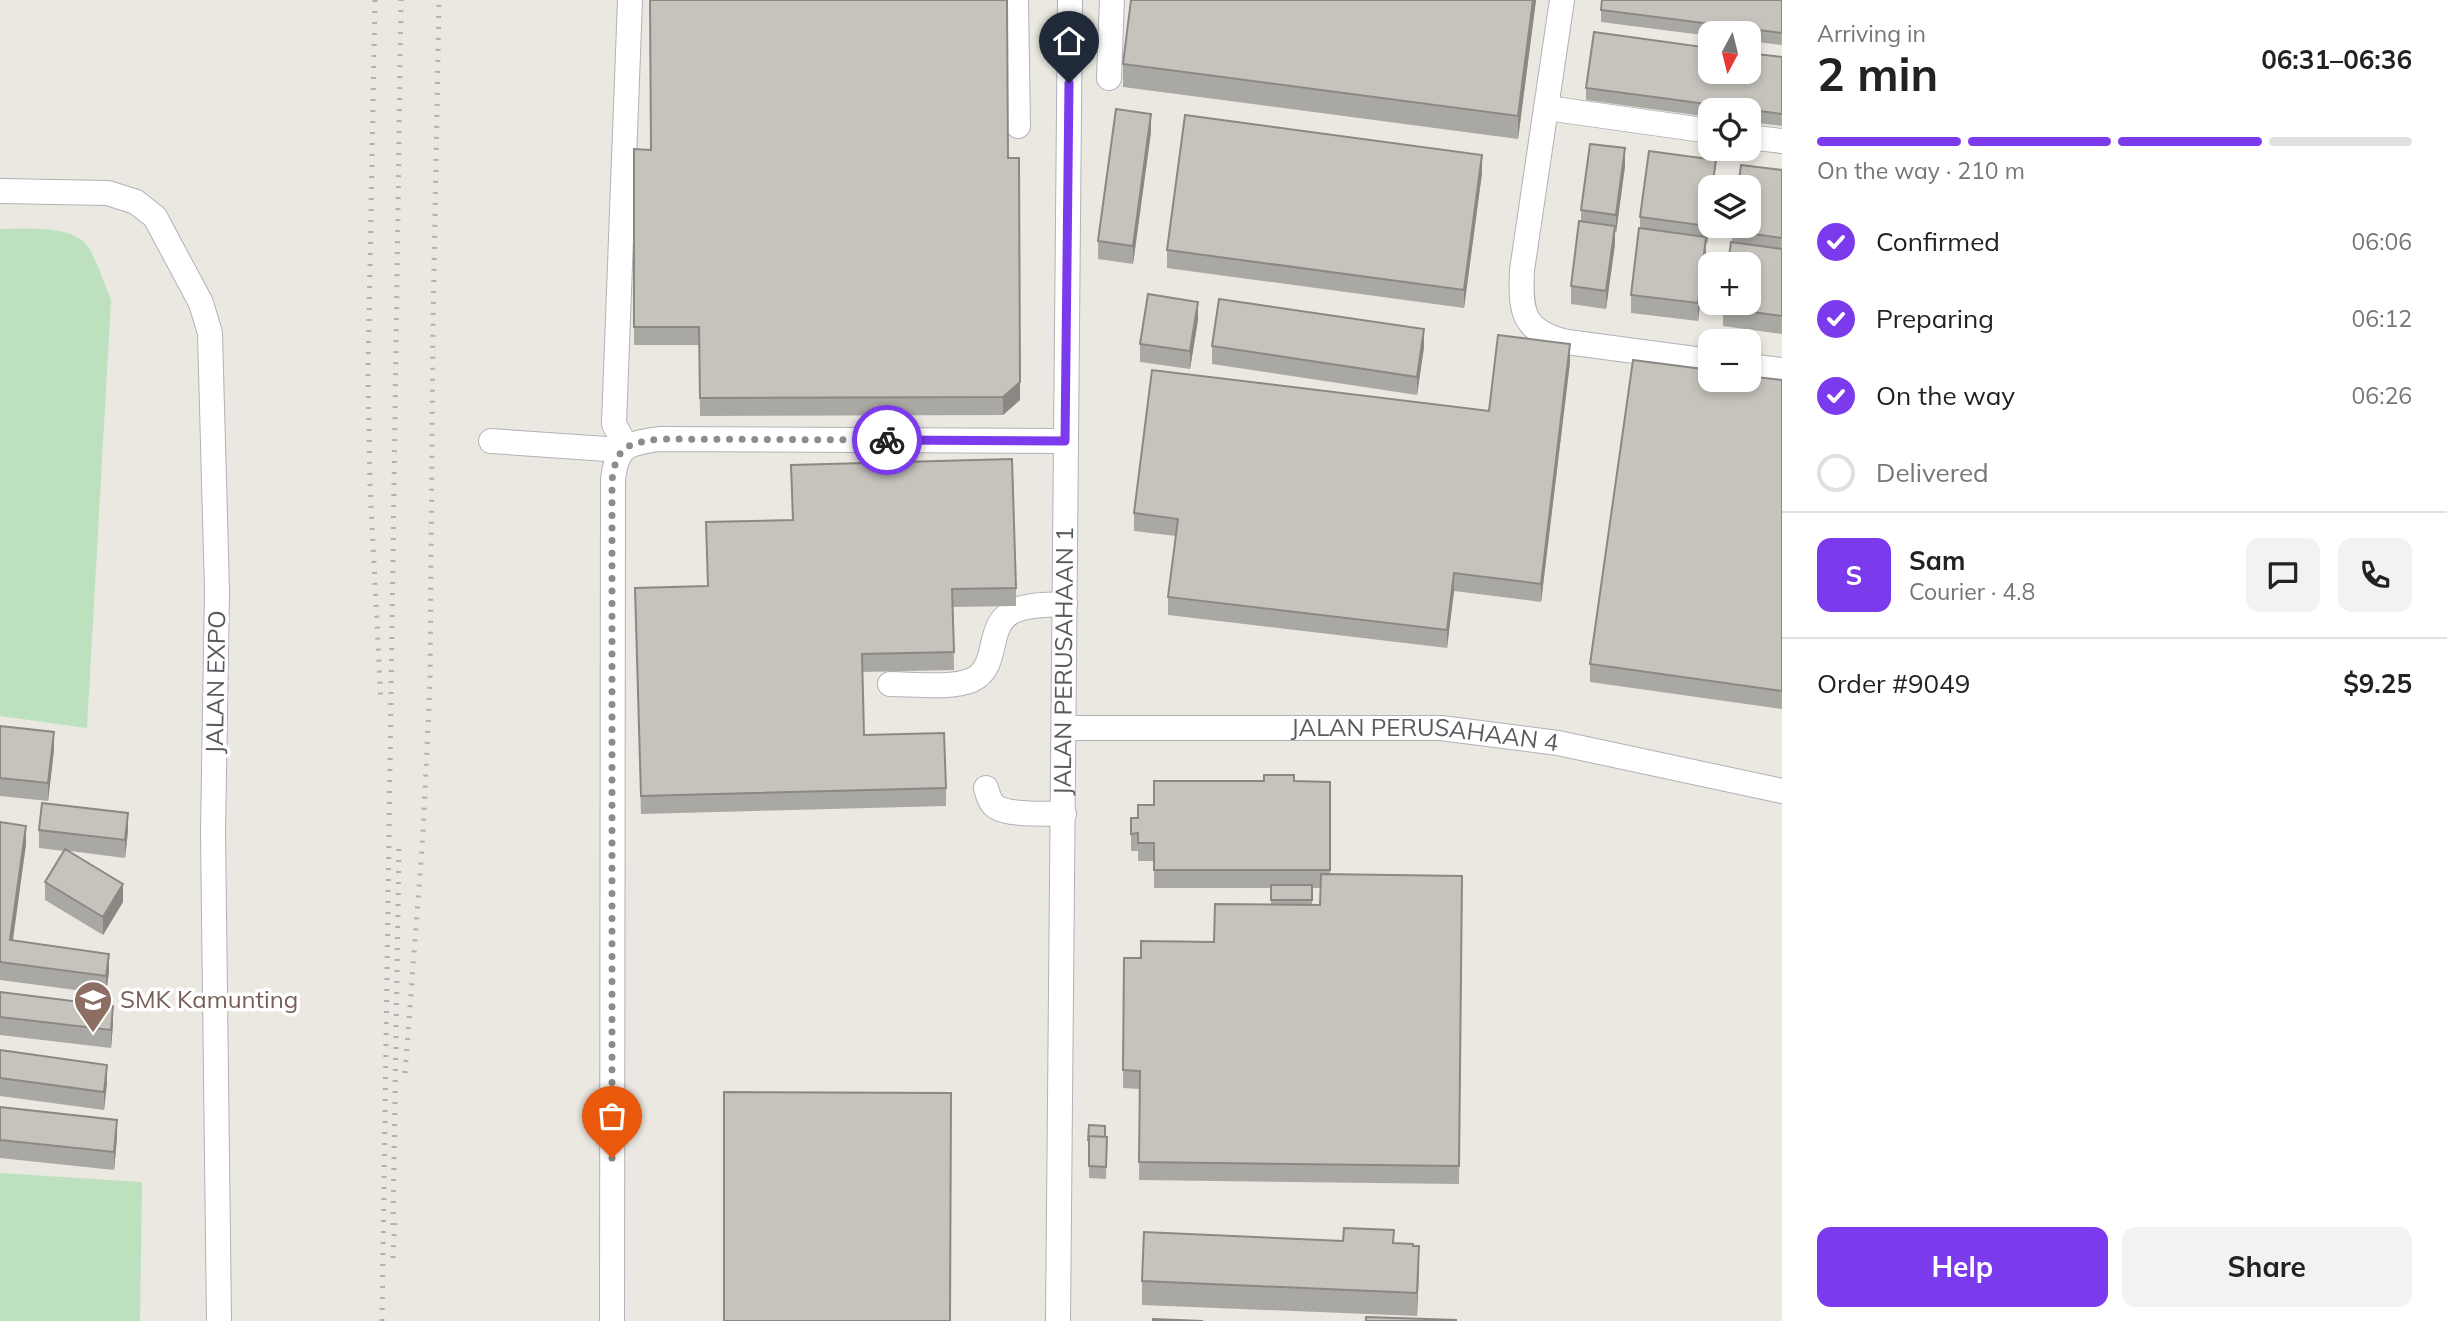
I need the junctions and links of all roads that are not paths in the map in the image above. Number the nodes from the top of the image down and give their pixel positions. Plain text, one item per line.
1 (630, 0) edge
2 (1016, 0) edge
3 (1070, 0) edge
4 (1112, 0) edge
5 (1562, 0) edge
6 (1109, 78) dead end
7 (1547, 108) junction
8 (1018, 126) dead end
9 (1698, 129) edge
10 (1761, 139) edge
11 (1782, 141) edge
12 (0, 191) edge
13 (1698, 359) edge
14 (1761, 368) edge
15 (1782, 370) edge
16 (491, 440) dead end
17 (1065, 441) junction
18 (625, 447) junction
19 (1065, 604) junction
20 (890, 684) dead end
21 (1065, 727) junction
22 (986, 788) dead end
23 (1782, 791) edge
24 (1064, 814) junction
25 (219, 1321) edge
26 (612, 1321) edge
27 (1058, 1321) edge

1 - 18 street
2 - 8 street
3 - 17 street, JALAN PERUSAHAAN 1
4 - 6 street
5 - 7 street
7 - 9 street
7 - 13 street
10 - 11 street
12 - 25 street, JALAN EXPO
14 - 15 street
16 - 18 street
17 - 18 street
17 - 19 street, JALAN PERUSAHAAN 1
18 - 26 street
19 - 20 street
19 - 21 street, JALAN PERUSAHAAN 1
21 - 23 street, JALAN PERUSAHAAN 4
21 - 24 street, JALAN PERUSAHAAN 1
22 - 24 street
24 - 27 street, JALAN PERUSAHAAN 1

